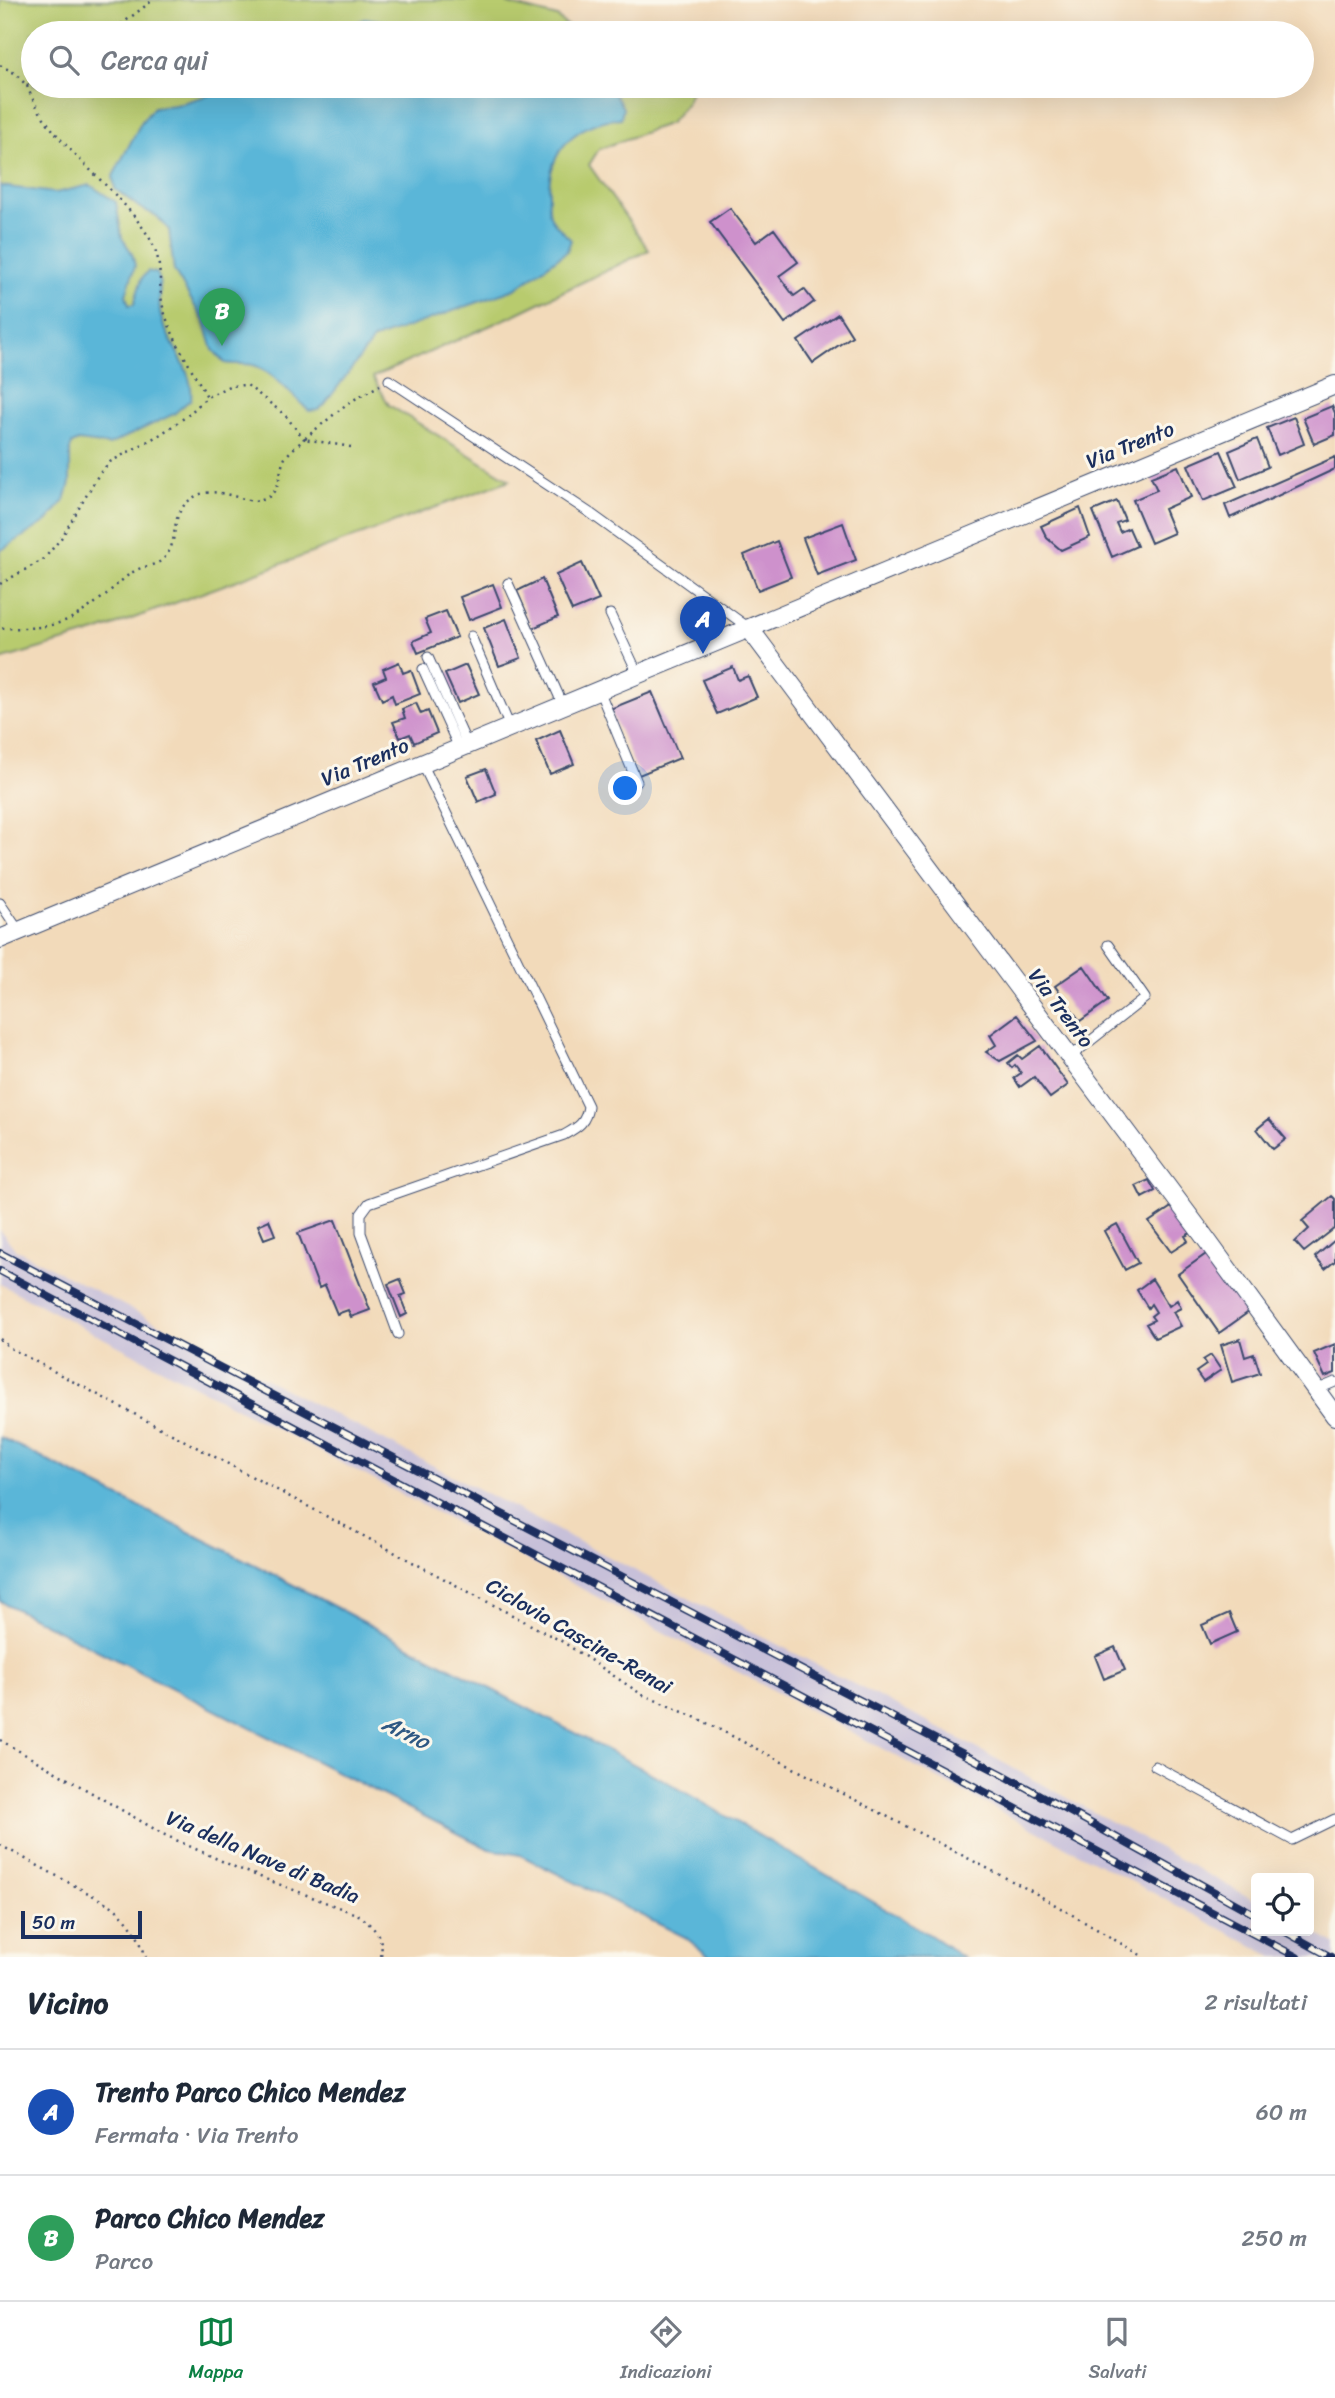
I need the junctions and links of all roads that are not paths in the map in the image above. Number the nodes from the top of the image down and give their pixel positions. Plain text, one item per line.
1 (389, 380) road end
2 (1335, 385) edge
3 (508, 583) dead end
4 (610, 614) dead end
5 (749, 628) junction
6 (471, 636) dead end
7 (428, 657) dead end
8 (423, 669) dead end
9 (638, 674) junction
10 (599, 690) junction
11 (563, 705) junction
12 (510, 727) junction
13 (463, 746) junction
14 (422, 763) junction
15 (637, 782) dead end
16 (0, 903) edge
17 (19, 931) junction
18 (0, 939) edge
19 (1108, 945) dead end
20 (1070, 1058) junction
21 (398, 1334) dead end
22 (1335, 1382) edge
23 (1316, 1390) junction
24 (1335, 1416) edge
25 (1155, 1766) dead end
26 (1335, 1819) edge

1 - 5 lane
2 - 5 street, Via Trento
3 - 11 lane
4 - 9 lane
5 - 9 street, Via Trento
5 - 20 street, Via Trento
6 - 12 lane
7 - 13 lane
8 - 13 lane
9 - 10 street, Via Trento
10 - 11 street, Via Trento
10 - 15 lane
11 - 12 street, Via Trento
12 - 13 street, Via Trento
13 - 14 street, Via Trento
14 - 17 street, Via Trento
14 - 21 lane
16 - 17 lane
17 - 18 street, Via Trento
19 - 20 lane
20 - 23 street, Via Trento
22 - 23 lane
23 - 24 street, Via Trento
25 - 26 lane

